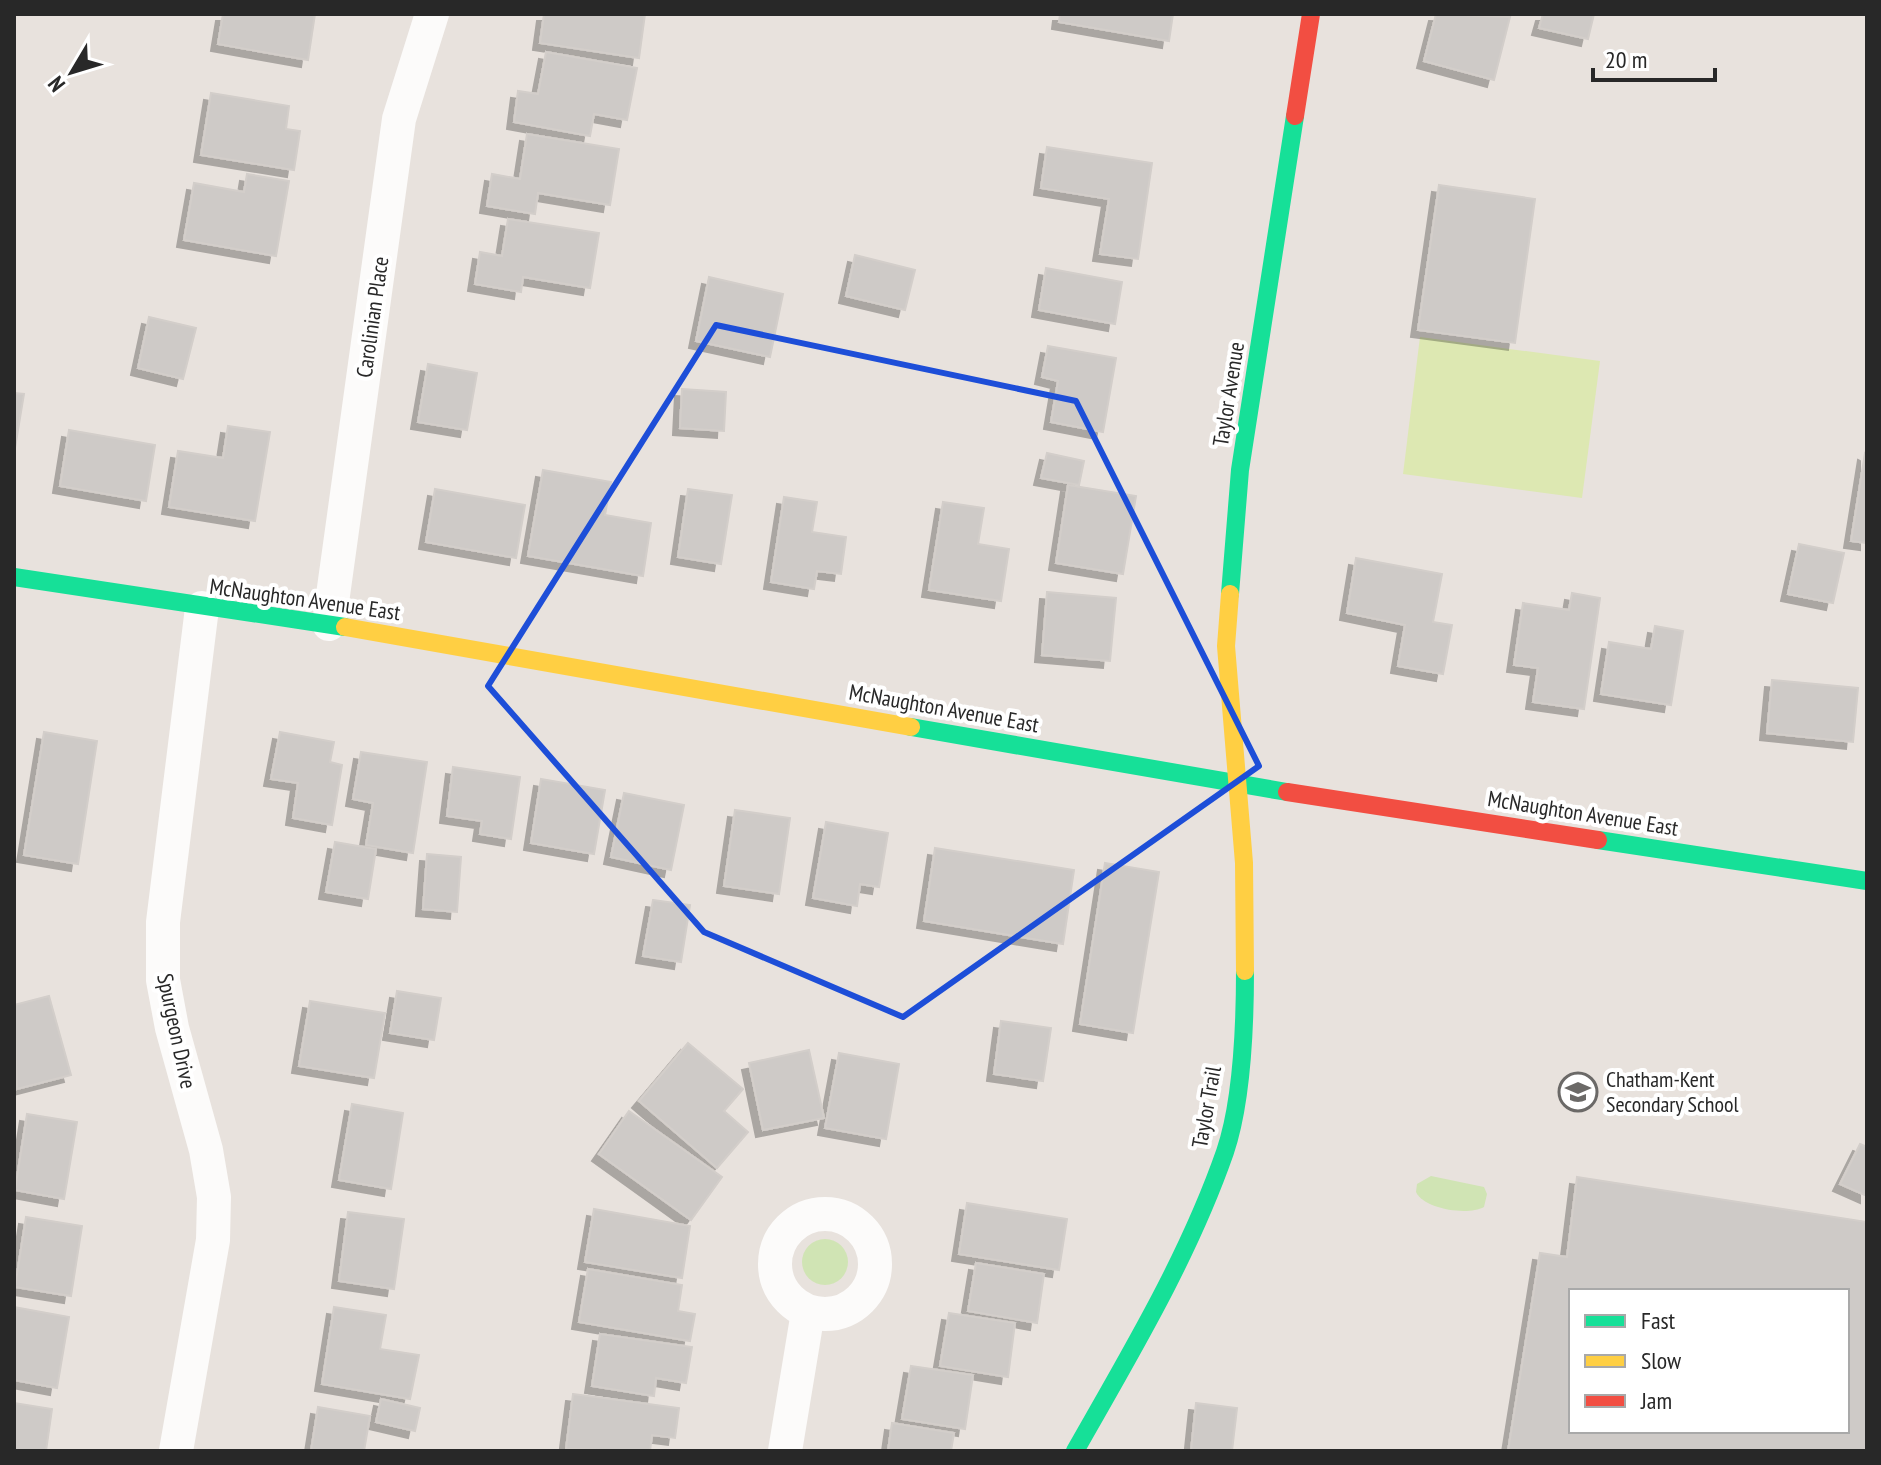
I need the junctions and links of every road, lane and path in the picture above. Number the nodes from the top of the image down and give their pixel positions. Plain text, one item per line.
1 (432, 14) edge
2 (1311, 14) edge
3 (14, 577) edge
4 (202, 608) junction
5 (329, 624) junction
6 (1235, 784) junction
7 (1867, 881) edge
8 (808, 1312) dead end
9 (176, 1451) edge
10 (785, 1451) edge
11 (1075, 1451) edge

1 - 5 street, Carolinian Place
2 - 6 main road, Taylor Avenue
3 - 4 main road, McNaughton Avenue East
4 - 5 main road, McNaughton Avenue East
4 - 9 street, Spurgeon Drive
5 - 6 main road, McNaughton Avenue East
6 - 7 main road, McNaughton Avenue East
6 - 11 main road, Taylor Trail
8 - 10 street

